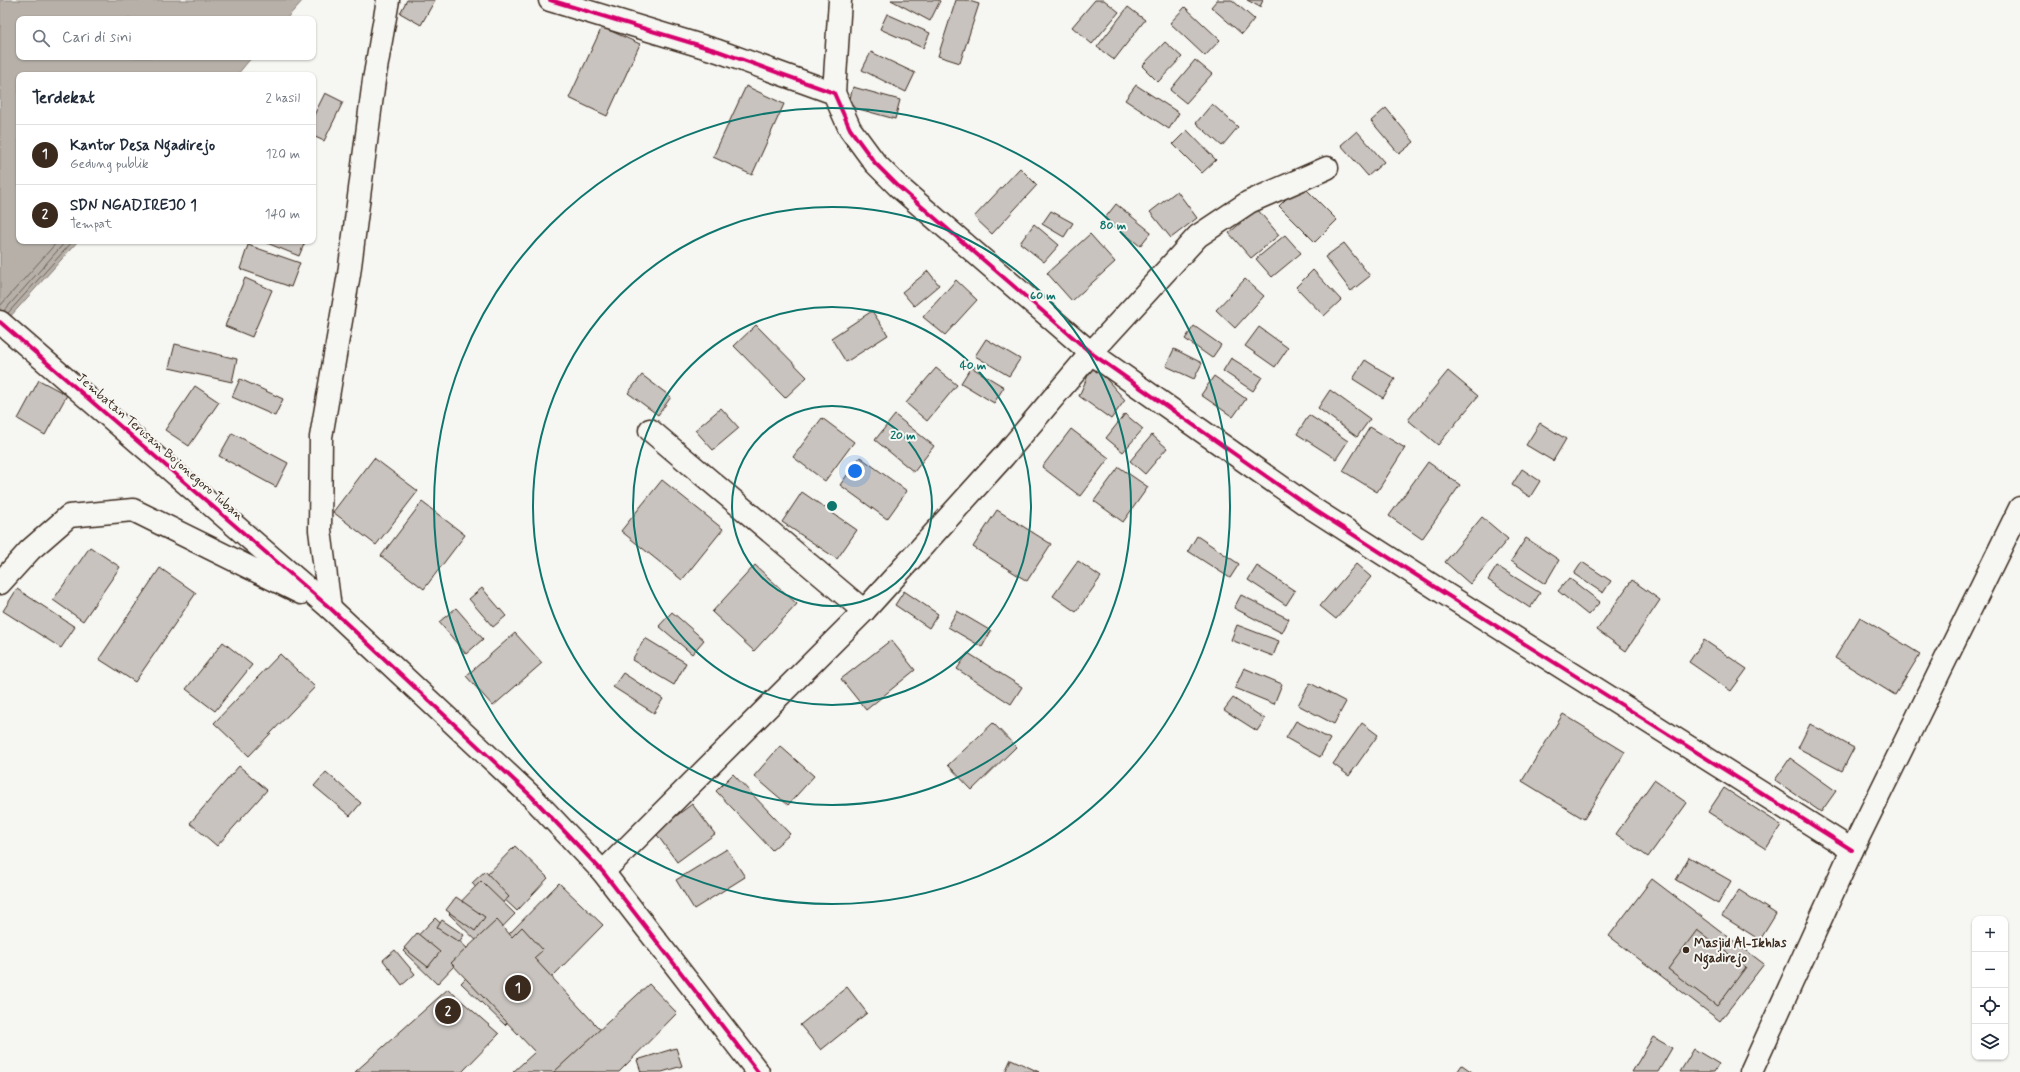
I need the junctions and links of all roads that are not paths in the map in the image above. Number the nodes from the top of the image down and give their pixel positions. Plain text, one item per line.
1 (388, 0) edge
2 (550, 0) edge
3 (840, 0) edge
4 (834, 94) junction
5 (1327, 168) dead end
6 (0, 322) edge
7 (1091, 353) junction
8 (650, 430) dead end
9 (2020, 508) edge
10 (0, 583) edge
11 (330, 608) junction
12 (864, 611) junction
13 (1852, 850) junction
14 (603, 872) junction
15 (758, 1072) edge
16 (1751, 1072) edge

1 - 11 street
2 - 4 street
3 - 4 street
4 - 7 street
5 - 7 street
6 - 11 street, Jembatan Terusan Bojonegoro Tuban
7 - 12 street
7 - 13 street
8 - 12 street
9 - 13 street
10 - 11 street
11 - 14 street
12 - 14 street
13 - 16 street
14 - 15 street

